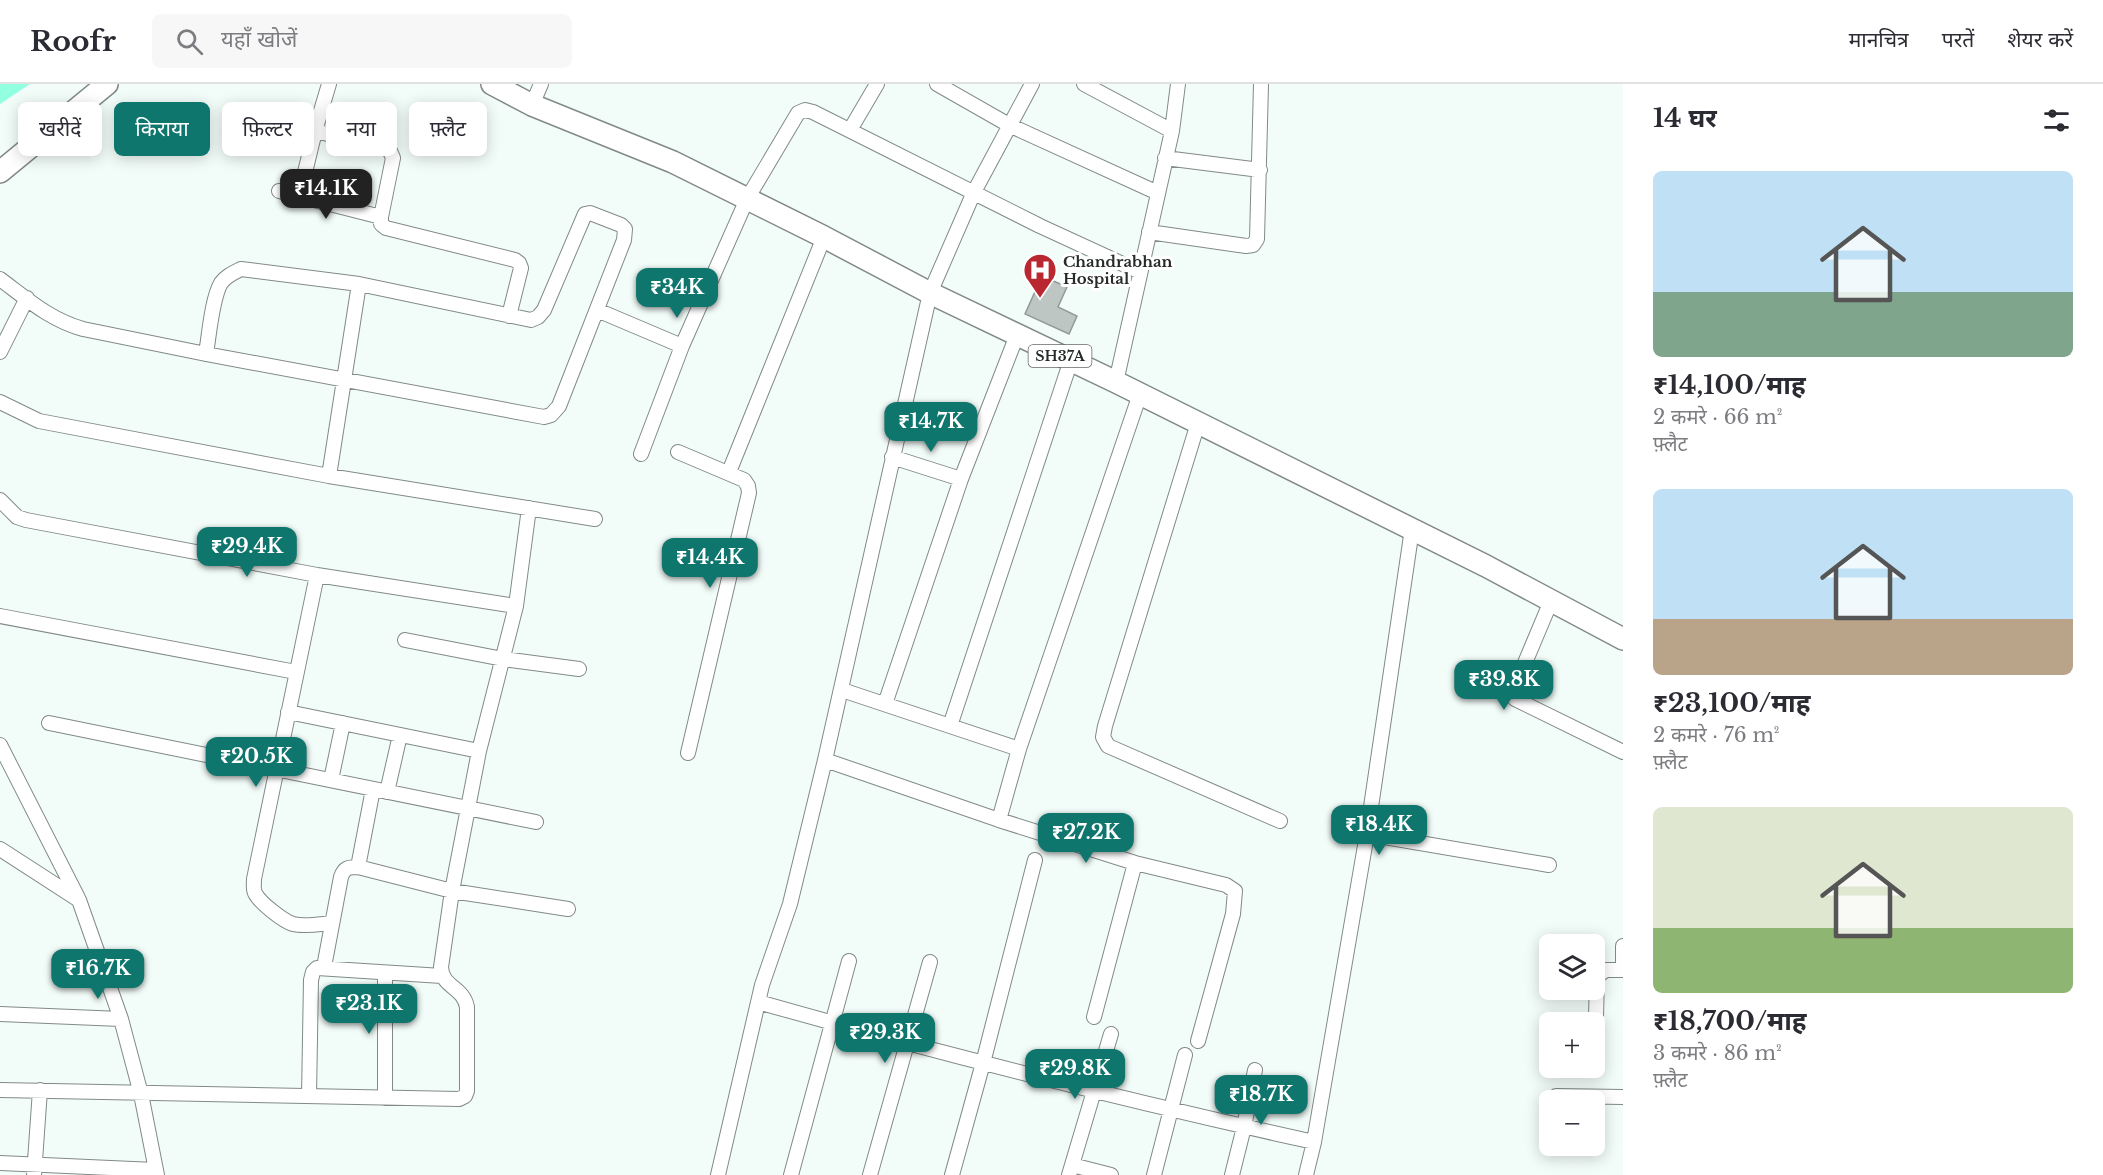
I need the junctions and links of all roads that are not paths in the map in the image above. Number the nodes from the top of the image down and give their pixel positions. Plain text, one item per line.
1 (107, 84) edge
2 (329, 84) edge
3 (492, 84) edge
4 (541, 84) edge
5 (877, 84) edge
6 (937, 84) edge
7 (1032, 84) edge
8 (1084, 84) edge
9 (1178, 84) edge
10 (1261, 84) edge
11 (532, 105) junction
12 (1009, 125) junction
13 (850, 130) junction
14 (1172, 130) junction
15 (315, 131) junction
16 (1166, 158) junction
17 (1260, 170) junction
18 (0, 172) edge
19 (279, 191) dead end
20 (974, 192) junction
21 (1158, 193) junction
22 (299, 197) junction
23 (747, 199) junction
24 (381, 217) junction
25 (1149, 232) junction
26 (824, 237) junction
27 (1140, 272) junction
28 (0, 279) edge
29 (359, 284) junction
30 (930, 293) junction
31 (27, 298) junction
32 (597, 310) junction
33 (509, 316) junction
34 (1017, 335) junction
35 (682, 346) junction
36 (0, 352) edge
37 (206, 354) junction
38 (1071, 360) junction
39 (344, 380) junction
40 (1116, 382) junction
41 (1140, 394) junction
42 (0, 402) edge
43 (1198, 423) junction
44 (678, 452) dead end
45 (641, 454) dead end
46 (892, 457) junction
47 (729, 472) junction
48 (329, 476) junction
49 (961, 479) junction
50 (0, 500) edge
51 (529, 508) junction
52 (595, 519) dead end
53 (1412, 529) junction
54 (317, 575) junction
55 (1551, 601) junction
56 (516, 606) junction
57 (0, 616) edge
58 (405, 639) dead end
59 (1623, 639) edge
60 (503, 658) junction
61 (579, 669) dead end
62 (296, 672) junction
63 (842, 690) junction
64 (885, 704) junction
65 (288, 712) junction
66 (49, 723) dead end
67 (343, 723) junction
68 (950, 726) junction
69 (400, 735) junction
70 (0, 745) edge
71 (1019, 749) junction
72 (479, 751) junction
73 (1623, 752) edge
74 (688, 753) dead end
75 (825, 760) junction
76 (4, 766) edge
77 (276, 769) junction
78 (331, 780) junction
79 (373, 789) junction
80 (387, 792) junction
81 (468, 808) junction
82 (999, 820) junction
83 (1280, 821) dead end
84 (536, 822) dead end
85 (1366, 834) junction
86 (0, 849) edge
87 (1035, 860) dead end
88 (1135, 863) junction
89 (1549, 865) dead end
90 (358, 867) junction
91 (452, 891) junction
92 (79, 900) junction
93 (568, 909) dead end
94 (332, 923) junction
95 (1623, 946) edge
96 (849, 961) dead end
97 (930, 962) dead end
98 (324, 967) junction
99 (1623, 968) edge
100 (385, 973) junction
101 (442, 976) junction
102 (758, 1002) junction
103 (1596, 1012) edge
104 (0, 1014) edge
105 (1094, 1017) dead end
106 (121, 1019) junction
107 (832, 1023) junction
108 (1111, 1034) dead end
109 (1198, 1041) dead end
110 (907, 1043) junction
111 (1185, 1055) dead end
112 (983, 1063) junction
113 (1255, 1070) dead end
114 (0, 1090) edge
115 (40, 1090) junction
116 (1095, 1090) junction
117 (141, 1094) junction
118 (309, 1096) junction
119 (1605, 1097) edge
120 (1623, 1097) edge
121 (385, 1098) junction
122 (1172, 1111) junction
123 (1245, 1127) junction
124 (1314, 1142) junction
125 (0, 1163) edge
126 (34, 1170) edge
127 (1071, 1170) edge
128 (156, 1172) edge
129 (718, 1175) edge
130 (791, 1175) edge
131 (870, 1175) edge
132 (952, 1175) edge
133 (1111, 1175) edge
134 (1155, 1175) edge
135 (1232, 1175) edge
136 (1306, 1175) edge

1 - 18 main road
2 - 15 street
3 - 11 main road, SH37A
4 - 11 street
5 - 13 street
6 - 12 street
7 - 12 street
8 - 14 street
9 - 14 street
10 - 17 street
11 - 23 main road, SH37A
12 - 20 street
12 - 21 street
13 - 20 street
13 - 23 street
14 - 16 street
15 - 22 street
15 - 24 street
16 - 17 street
16 - 21 street
17 - 25 street
19 - 22 street
20 - 27 street
20 - 30 street
21 - 25 street
22 - 24 street
23 - 26 main road, SH37A
23 - 35 street
24 - 33 street
25 - 27 street
26 - 30 main road, SH37A
26 - 47 street
27 - 40 street
28 - 31 street
29 - 33 street
29 - 37 street
29 - 39 street
30 - 34 main road, SH37A
30 - 46 street
31 - 36 street
31 - 37 street
32 - 33 street
32 - 35 street
32 - 39 street
34 - 38 main road, SH37A
34 - 49 street
35 - 45 street
37 - 39 street
38 - 40 main road, SH37A
38 - 68 street
39 - 48 street
40 - 41 main road, SH37A
41 - 43 main road, SH37A
41 - 71 street
42 - 48 street
43 - 53 main road, SH37A
43 - 83 street
44 - 47 street
46 - 49 street
46 - 63 street
47 - 74 street
48 - 51 street
49 - 64 street
50 - 54 street
51 - 52 street
51 - 56 street
53 - 55 main road, SH37A
53 - 85 street
54 - 56 street
54 - 62 street
55 - 59 main road, SH37A
55 - 73 street
56 - 60 street
57 - 62 street
58 - 60 street
60 - 61 street
60 - 72 street
62 - 65 street
63 - 64 street
63 - 75 street
64 - 68 street
65 - 67 street
65 - 77 street
66 - 77 street
67 - 69 street
67 - 78 street
68 - 71 street
69 - 72 street
69 - 80 street
70 - 76 street
71 - 82 street
72 - 81 street
75 - 82 street
75 - 102 street
76 - 92 street
77 - 78 street
77 - 94 street
78 - 79 street
79 - 80 street
79 - 90 street
80 - 81 street
81 - 84 street
81 - 91 street
82 - 88 street
85 - 89 street
85 - 124 street
86 - 92 street
87 - 112 street
88 - 105 street
88 - 109 street
90 - 91 street
90 - 94 street
91 - 93 street
91 - 101 street
92 - 106 street
94 - 98 street
95 - 99 street
96 - 107 street
97 - 110 street
98 - 100 street
98 - 118 street
99 - 103 street
100 - 101 street
100 - 121 street
101 - 121 street
102 - 107 street
102 - 129 street
104 - 106 street
106 - 117 street
107 - 110 street
107 - 130 street
108 - 116 street
110 - 112 street
110 - 131 street
111 - 122 street
112 - 116 street
112 - 132 street
113 - 123 street
114 - 115 street
115 - 117 street
115 - 126 street
116 - 122 street
116 - 127 street
117 - 118 street
117 - 128 street
118 - 121 street
119 - 120 street
122 - 123 street
122 - 134 street
123 - 124 street
123 - 135 street
124 - 136 street
125 - 126 street
126 - 128 street
127 - 133 street

